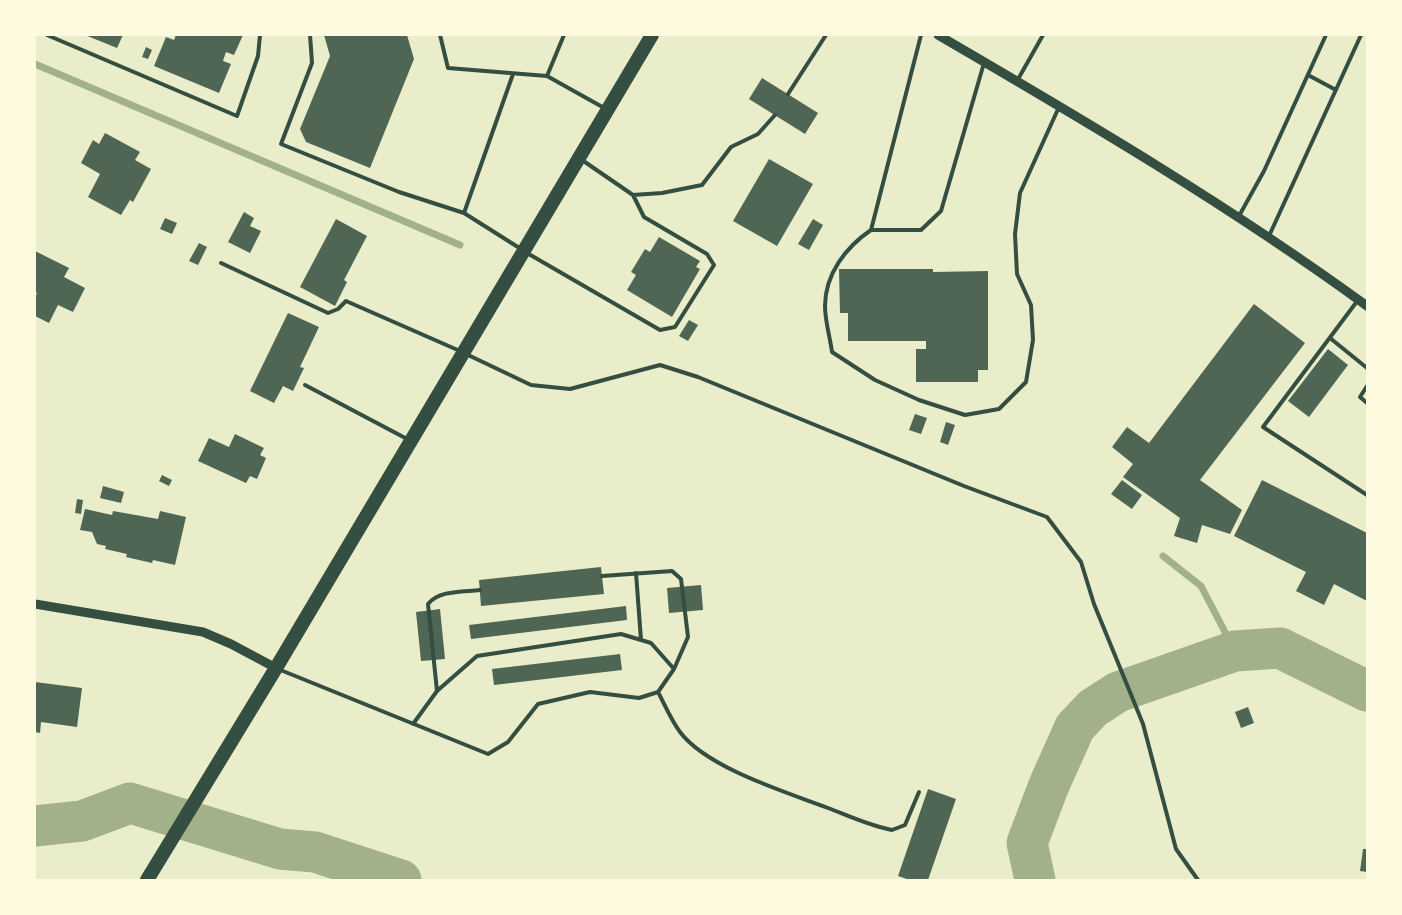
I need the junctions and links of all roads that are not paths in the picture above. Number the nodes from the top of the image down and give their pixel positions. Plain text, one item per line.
1 (47, 35) edge
2 (260, 35) edge
3 (310, 35) edge
4 (440, 35) edge
5 (564, 35) edge
6 (652, 35) edge
7 (826, 35) edge
8 (921, 35) edge
9 (938, 35) edge
10 (1043, 35) edge
11 (1326, 35) edge
12 (1361, 35) edge
13 (984, 62) junction
14 (513, 74) junction
15 (547, 76) junction
16 (1308, 76) junction
17 (1017, 81) junction
18 (1336, 90) junction
19 (788, 94) dead end
20 (1059, 107) junction
21 (608, 110) junction
22 (774, 115) dead end
23 (580, 158) junction
24 (632, 195) junction
25 (464, 213) junction
26 (1239, 216) junction
27 (871, 230) junction
28 (1268, 236) junction
29 (524, 251) junction
30 (222, 263) dead end
31 (1358, 300) junction
32 (1367, 306) edge
33 (1330, 338) junction
34 (463, 352) junction
35 (1367, 368) edge
36 (305, 385) dead end
37 (1367, 386) edge
38 (1367, 402) edge
39 (411, 441) junction
40 (1367, 495) edge
41 (636, 573) junction
42 (602, 576) dead end
43 (480, 590) dead end
44 (35, 604) edge
45 (641, 640) junction
46 (276, 668) junction
47 (674, 669) junction
48 (437, 691) junction
49 (658, 692) junction
50 (413, 724) junction
51 (919, 792) dead end
52 (147, 880) edge
53 (1198, 880) edge

1 - 2 lane
3 - 25 lane
4 - 14 lane
5 - 15 lane
6 - 21 highway
7 - 19 lane
8 - 27 lane
9 - 13 street
10 - 17 lane
11 - 16 lane
12 - 18 lane
13 - 17 street
13 - 27 lane
14 - 15 lane
14 - 25 lane
15 - 21 lane
16 - 18 lane
16 - 26 lane
17 - 20 street
18 - 28 lane
20 - 26 street
20 - 27 lane
21 - 23 highway
22 - 24 lane
23 - 24 lane
23 - 29 highway
24 - 29 lane
25 - 29 lane
26 - 28 street
28 - 31 street
29 - 34 highway
30 - 34 lane
31 - 32 street
31 - 33 lane
33 - 35 lane
33 - 40 lane
34 - 39 highway
34 - 53 lane
36 - 39 lane
37 - 38 lane
39 - 46 highway
41 - 42 lane
41 - 45 lane
41 - 47 lane
43 - 48 lane
44 - 46 street
45 - 47 lane
45 - 48 lane
46 - 50 lane
46 - 52 highway
47 - 49 lane
48 - 50 lane
49 - 50 lane
49 - 51 lane

